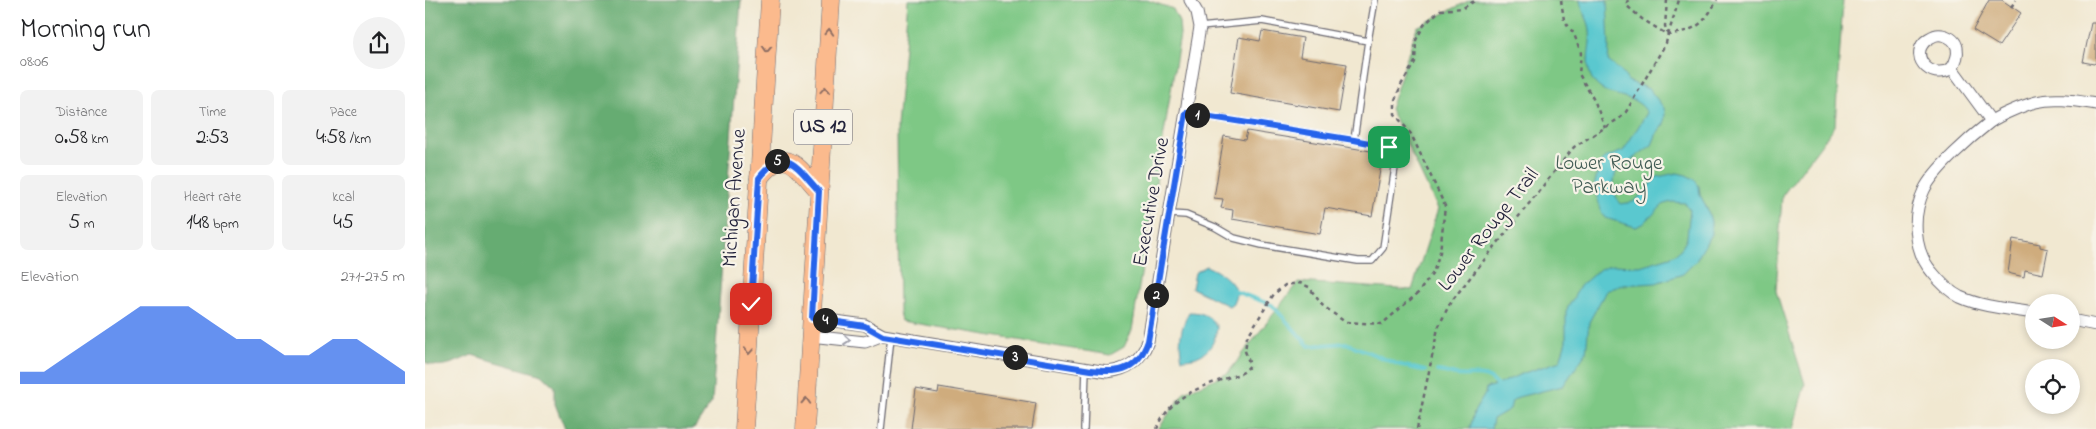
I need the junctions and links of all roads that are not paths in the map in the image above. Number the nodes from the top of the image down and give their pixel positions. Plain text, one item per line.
1 (770, 0) edge
2 (831, 0) edge
3 (1375, 0) edge
4 (1193, 1) edge
5 (1200, 27) junction
6 (1367, 41) junction
7 (1952, 68) dead end
8 (2096, 104) edge
9 (1186, 113) junction
10 (1991, 121) junction
11 (1354, 140) junction
12 (759, 178) junction
13 (819, 191) junction
14 (1170, 214) junction
15 (2025, 311) edge
16 (812, 318) junction
17 (2080, 321) edge
18 (2096, 324) edge
19 (810, 336) junction
20 (887, 336) junction
21 (1085, 369) junction
22 (744, 429) edge
23 (805, 429) edge
24 (881, 429) edge
25 (1084, 429) edge

1 -> 12 main road, Michigan Avenue / US 12
13 -> 2 main road, US 12
3 - 6 lane
4 - 5 street, Executive Drive
5 - 6 lane
5 - 9 street, Executive Drive
6 - 11 lane
7 - 10 street
8 - 10 street
9 - 11 lane
9 - 14 street, Executive Drive
10 - 15 street
11 - 14 lane
12 - 13 main road
12 -> 22 main road, Michigan Avenue / US 12
13 - 16 main road, US 12
14 - 21 street, Executive Drive
16 - 19 main road, US 12
16 - 20 street, Executive Drive
17 - 18 street
19 -> 20 street, Executive Drive
23 -> 19 main road, US 12
20 - 21 street, Executive Drive
20 - 24 lane
21 - 25 lane

